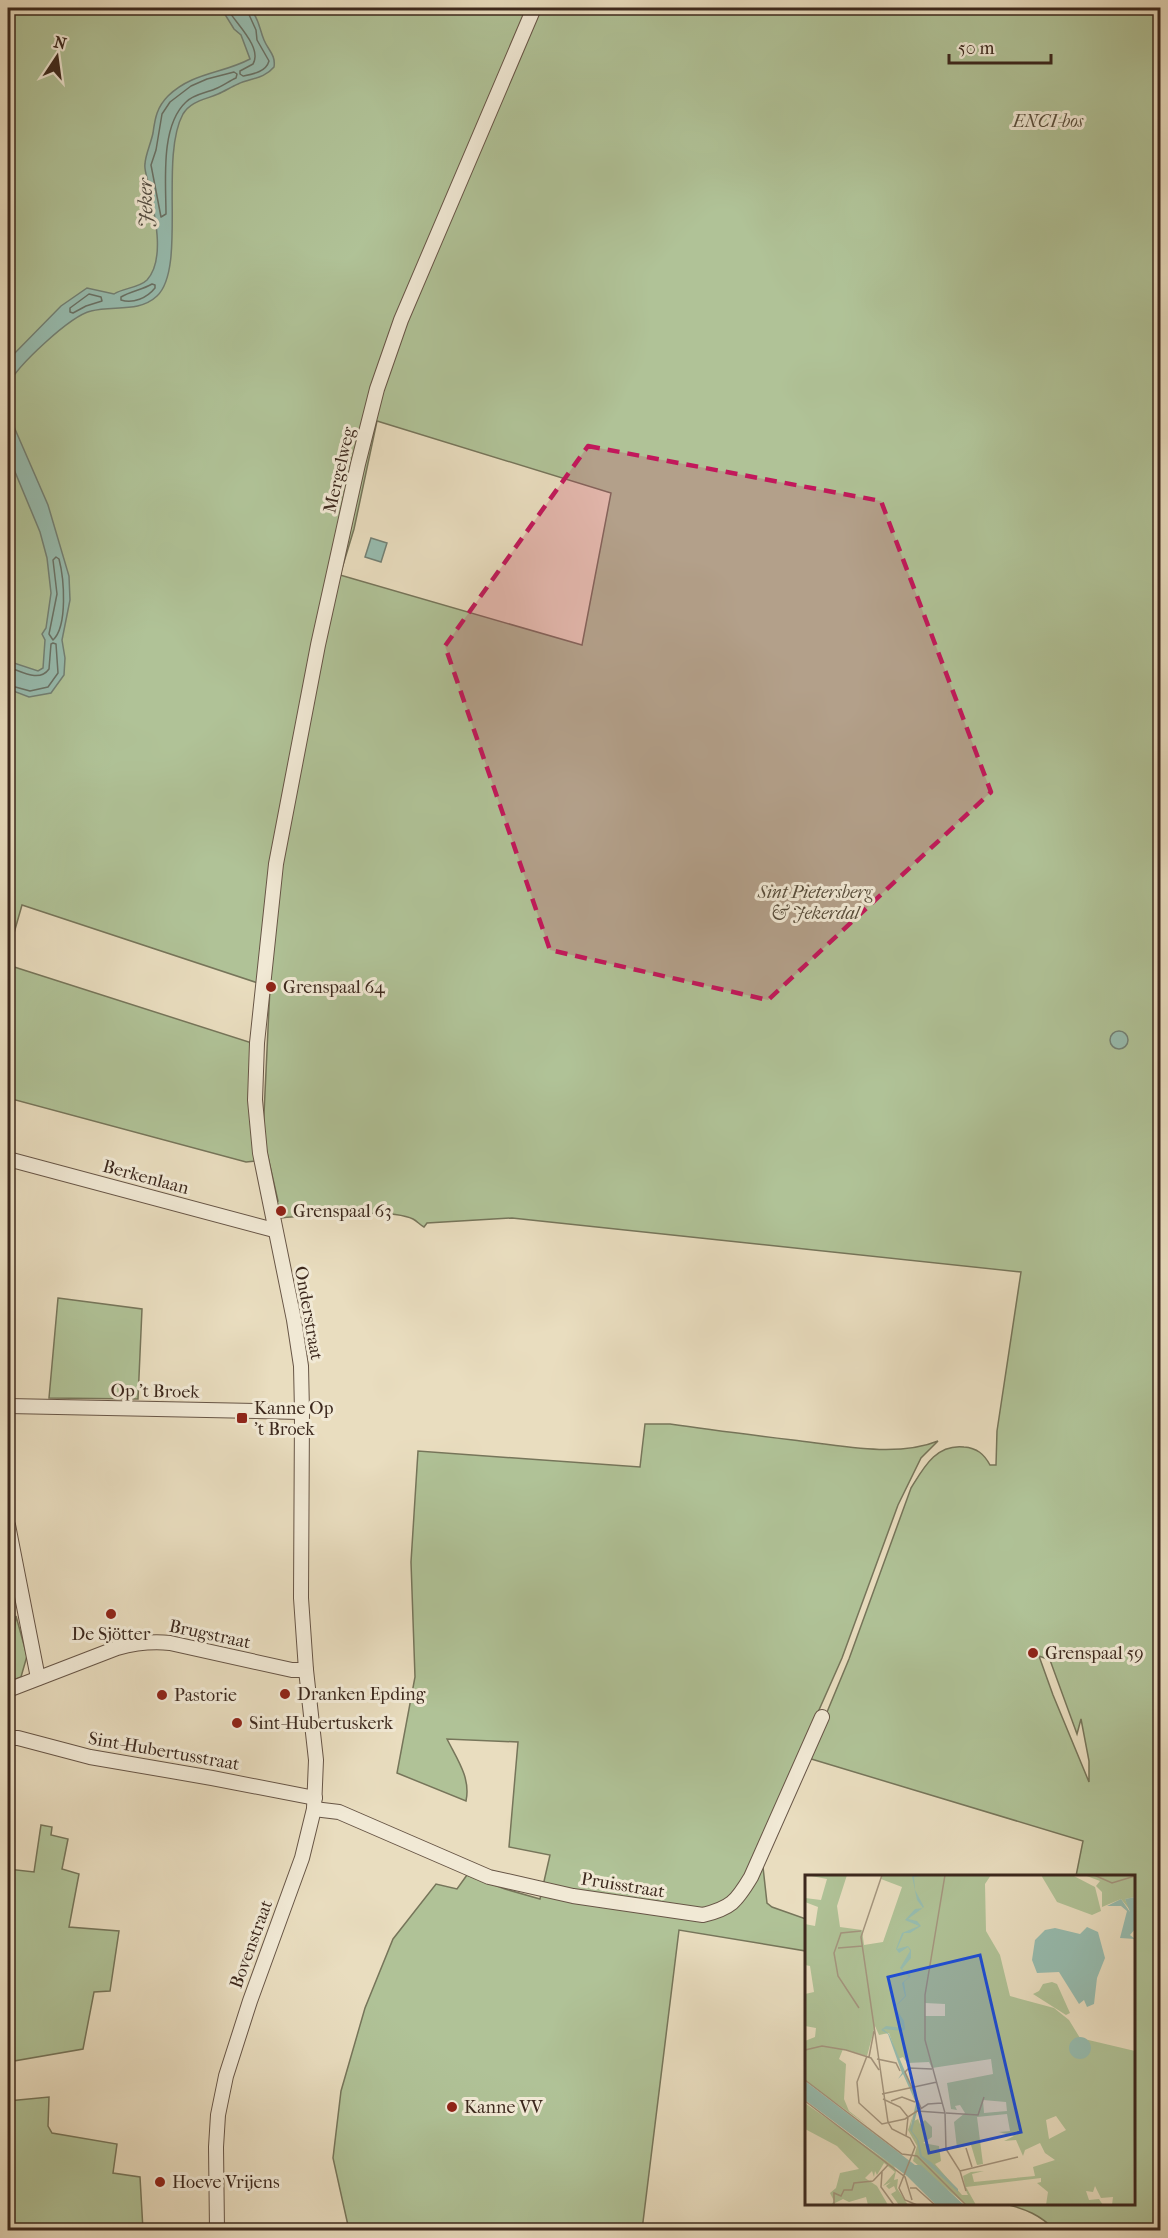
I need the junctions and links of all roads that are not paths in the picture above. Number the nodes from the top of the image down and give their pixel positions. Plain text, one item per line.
1 (534, 8) edge
2 (266, 966) joint
3 (8, 1159) edge
4 (274, 1230) junction
5 (8, 1407) edge
6 (302, 1412) junction
7 (8, 1525) edge
8 (306, 1670) junction
9 (38, 1678) junction
10 (8, 1690) edge
11 (822, 1717) dead end
12 (8, 1737) edge
13 (314, 1803) junction
14 (217, 2230) edge

1 - 2 street, Mergelweg
2 - 4 street, Onderstraat
3 - 4 street, Berkenlaan
4 - 6 street, Onderstraat
5 - 6 street, Op 't Broek
6 - 8 street, Onderstraat
7 - 9 street
8 - 9 street, Brugstraat
8 - 13 street, Bovenstraat
9 - 10 street, Brugstraat
11 - 13 street, Pruisstraat
12 - 13 street, Sint-Hubertusstraat
13 - 14 street, Bovenstraat

